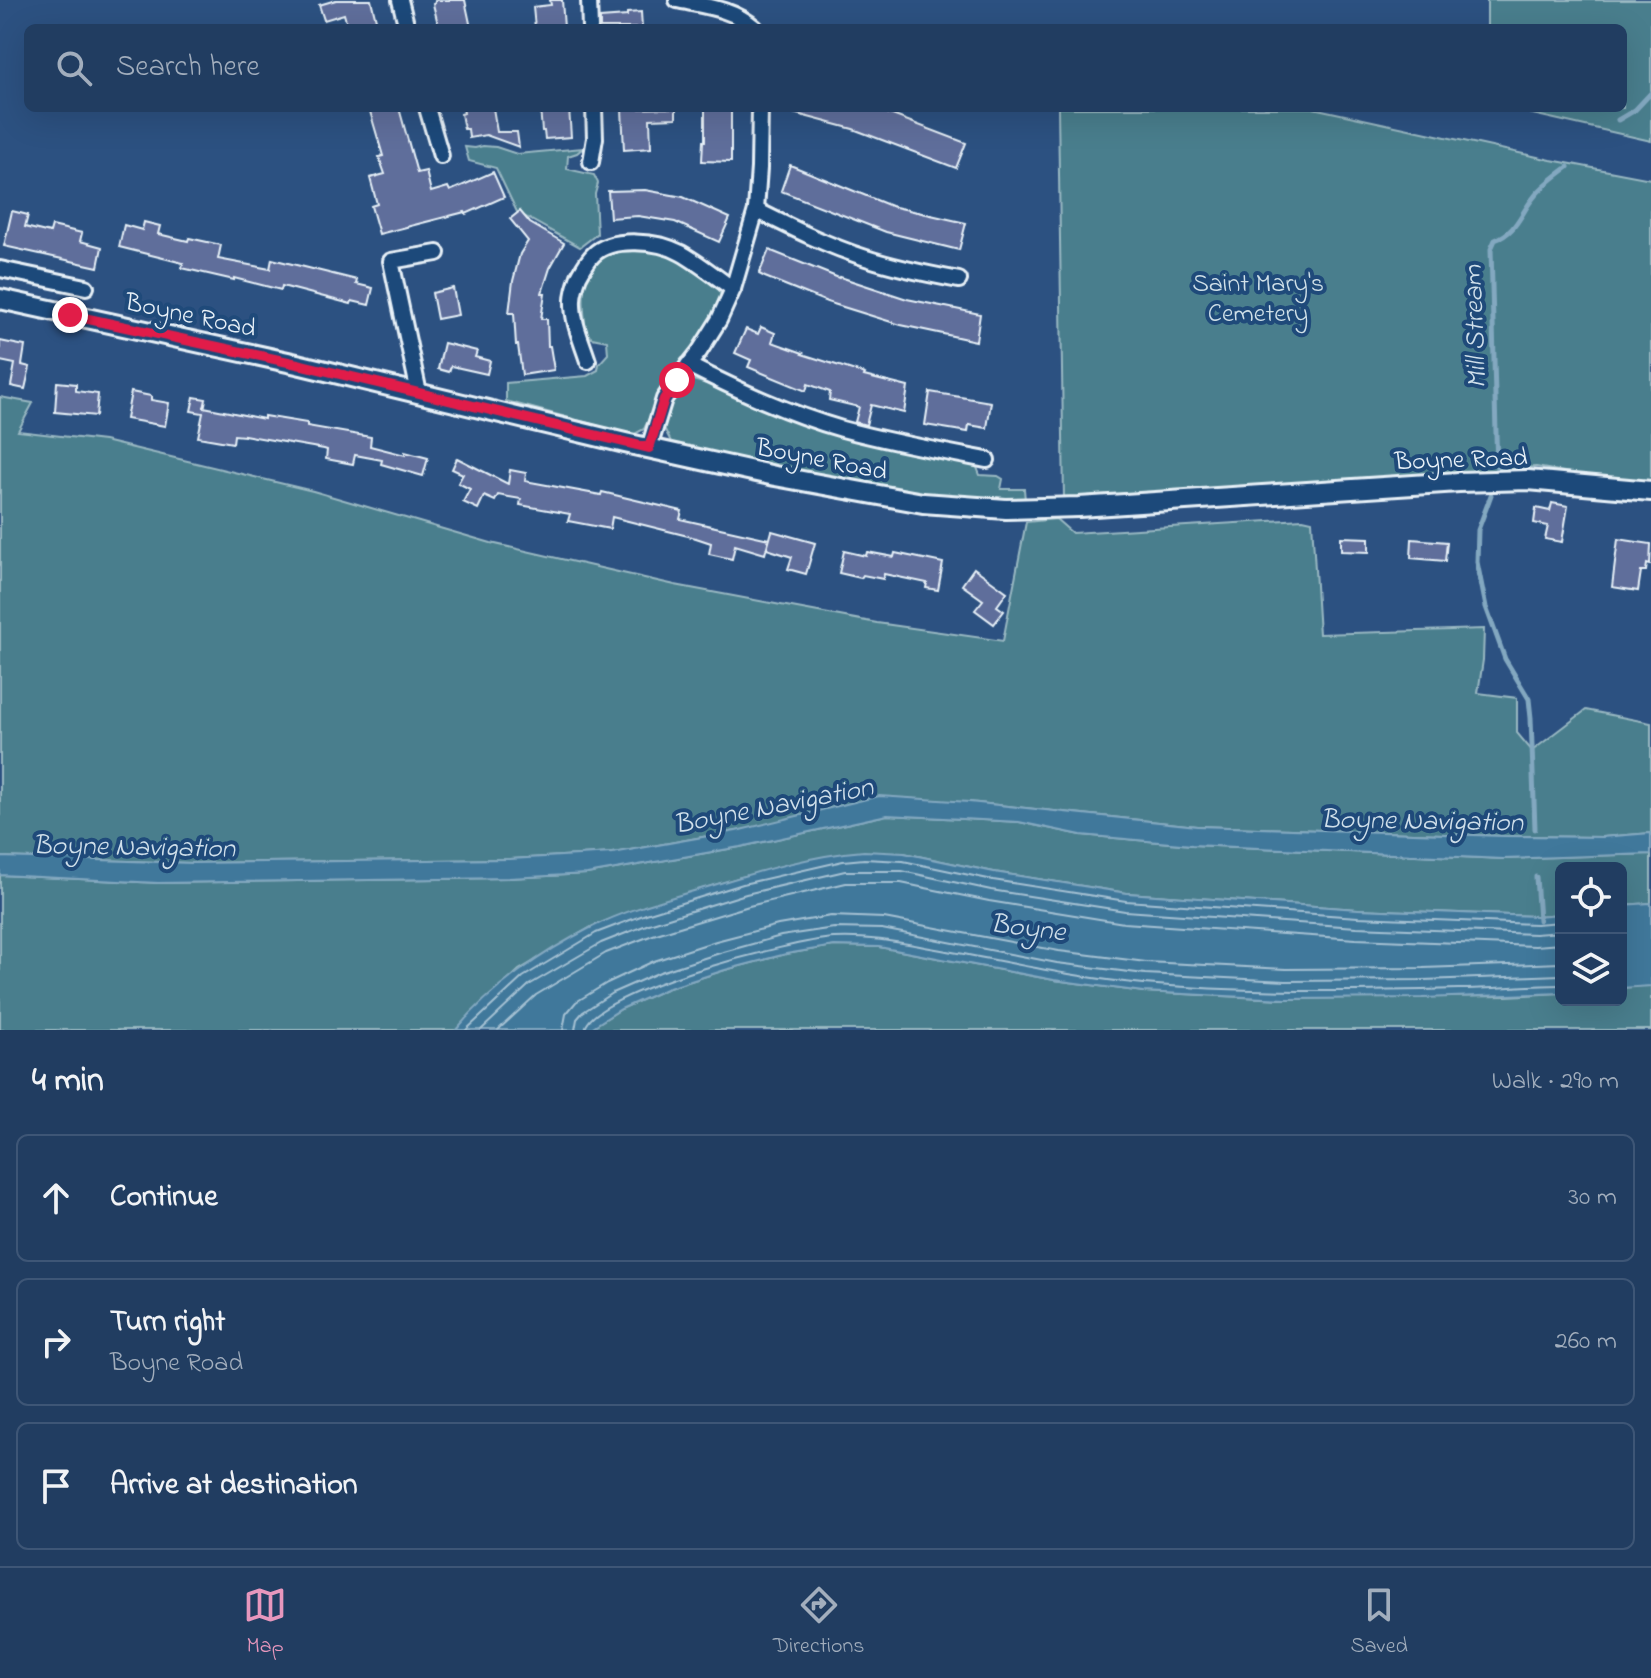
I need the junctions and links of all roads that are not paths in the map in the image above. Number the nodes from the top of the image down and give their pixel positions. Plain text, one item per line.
1 (400, 0) edge
2 (589, 0) edge
3 (677, 0) edge
4 (406, 24) edge
5 (590, 24) edge
6 (751, 24) edge
7 (428, 112) edge
8 (594, 112) edge
9 (760, 112) edge
10 (441, 156) dead end
11 (591, 162) dead end
12 (756, 210) junction
13 (437, 253) dead end
14 (0, 269) edge
15 (959, 280) dead end
16 (86, 287) dead end
17 (733, 289) junction
18 (0, 299) edge
19 (588, 361) dead end
20 (688, 365) junction
21 (419, 393) junction
22 (649, 448) junction
23 (987, 460) dead end
24 (1651, 491) edge

1 - 4 street
2 - 5 street
3 - 6 street
7 - 10 street
8 - 11 street
9 - 12 street
12 - 15 street
12 - 17 street
13 - 21 street
14 - 16 street
17 - 19 street
17 - 20 street
18 - 21 street, Boyne Road
20 - 22 street
20 - 23 street
21 - 22 street, Boyne Road
22 - 24 street, Boyne Road

